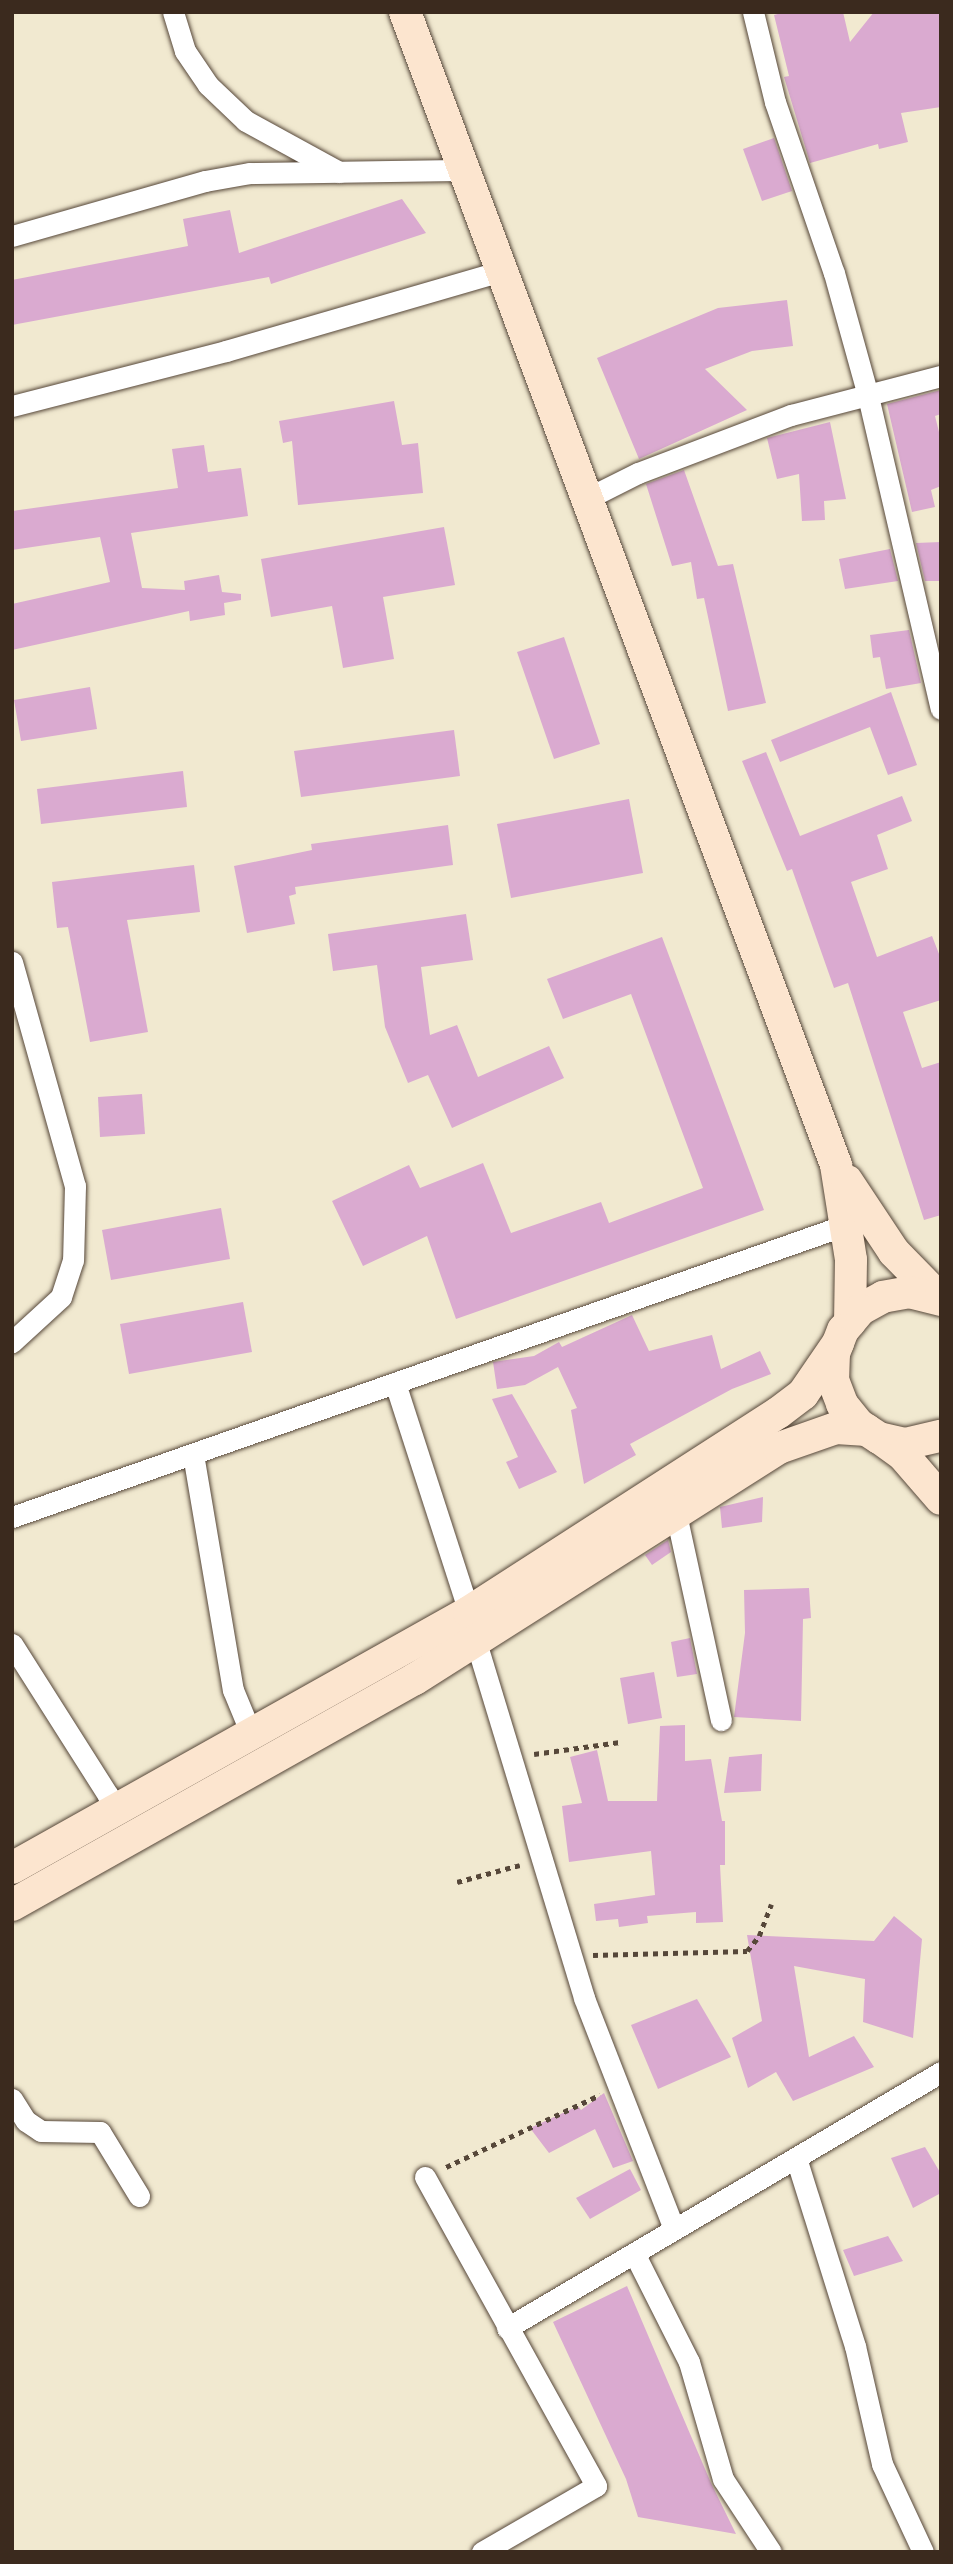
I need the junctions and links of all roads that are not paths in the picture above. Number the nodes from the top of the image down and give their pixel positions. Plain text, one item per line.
1 (173, 12) edge
2 (405, 12) edge
3 (753, 12) edge
4 (464, 170) junction
5 (339, 172) junction
6 (12, 236) edge
7 (502, 271) junction
8 (941, 376) edge
9 (868, 396) junction
10 (12, 406) edge
11 (588, 498) junction
12 (941, 709) edge
13 (12, 962) edge
14 (836, 1165) junction
15 (848, 1224) junction
16 (941, 1300) edge
17 (844, 1333) junction
18 (12, 1342) edge
19 (395, 1383) junction
20 (873, 1434) junction
21 (941, 1436) edge
22 (193, 1454) junction
23 (941, 1499) edge
24 (677, 1514) junction
25 (12, 1517) edge
26 (473, 1627) junction
27 (12, 1644) edge
28 (721, 1720) dead end
29 (250, 1731) junction
30 (112, 1812) junction
31 (12, 1868) edge
32 (12, 1905) edge
33 (941, 2072) edge
34 (12, 2099) edge
35 (796, 2158) junction
36 (425, 2176) road end
37 (139, 2196) dead end
38 (674, 2229) junction
39 (634, 2253) junction
40 (507, 2328) junction
41 (482, 2552) edge
42 (771, 2552) edge
43 (923, 2552) edge

1 - 5 street
2 - 4 main road
3 - 9 street
4 - 5 street
4 - 7 main road
5 - 6 street
7 - 10 street
7 - 11 main road
8 - 9 street
9 - 11 street
9 - 12 street
11 - 14 main road
13 - 18 street
14 - 15 main road
14 - 16 main road
15 - 17 main road
15 - 19 street
16 - 17 main road
17 - 20 main road
17 - 26 main road
19 - 22 street
19 - 26 street
20 - 21 main road
20 - 23 main road
20 - 24 main road
22 - 25 street
22 - 29 street
24 - 26 main road
24 - 28 street
26 - 29 main road
26 - 32 main road
26 - 38 street
27 - 30 street
29 - 30 main road
30 - 31 main road
33 - 35 street
34 - 37 street
35 - 38 street
35 - 43 street
36 - 40 street
38 - 39 street
39 - 40 street
39 - 42 street
40 - 41 street

